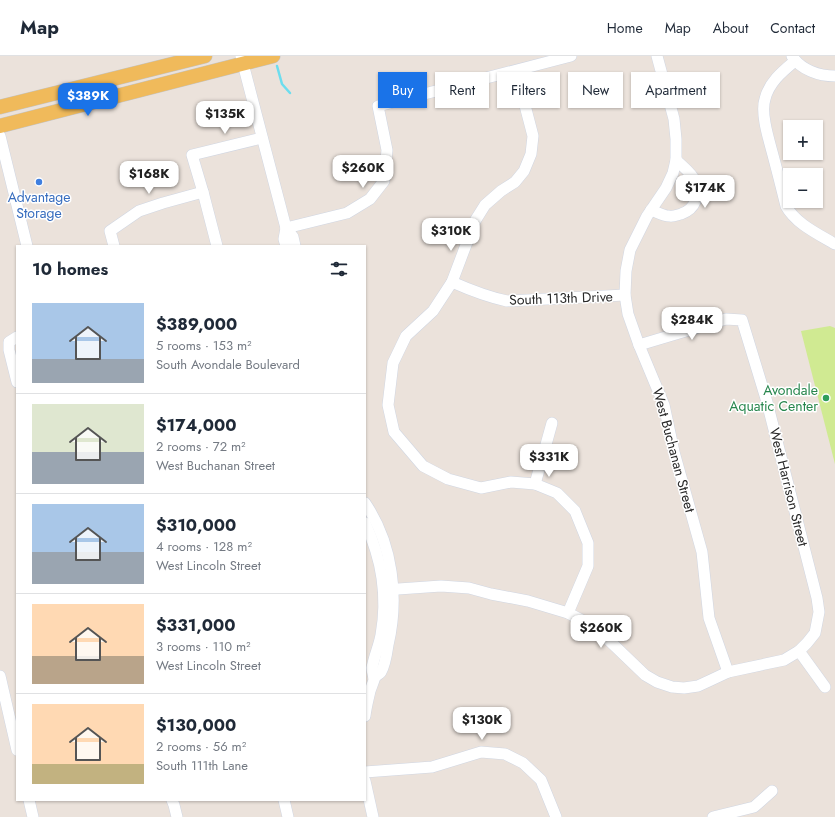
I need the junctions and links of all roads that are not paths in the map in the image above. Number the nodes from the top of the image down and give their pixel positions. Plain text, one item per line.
1 (205, 56) edge
2 (273, 56) edge
3 (572, 56) edge
4 (657, 56) edge
5 (793, 58) edge
6 (242, 60) edge
7 (516, 71) junction
8 (835, 76) edge
9 (0, 107) edge
10 (0, 126) edge
11 (0, 136) edge
12 (262, 138) junction
13 (676, 160) junction
14 (203, 192) junction
15 (651, 210) junction
16 (286, 228) junction
17 (835, 244) edge
18 (27, 245) edge
19 (114, 245) edge
20 (217, 245) edge
21 (286, 245) edge
22 (296, 245) edge
23 (452, 282) junction
24 (625, 295) junction
25 (16, 338) edge
26 (639, 344) junction
27 (16, 377) edge
28 (552, 423) dead end
29 (535, 484) junction
30 (366, 505) edge
31 (366, 526) edge
32 (388, 589) junction
33 (568, 613) junction
34 (799, 651) junction
35 (728, 672) junction
36 (0, 676) edge
37 (370, 677) edge
38 (825, 687) dead end
39 (366, 707) edge
40 (16, 746) edge
41 (366, 772) edge
42 (366, 786) edge
43 (772, 791) dead end
44 (29, 801) edge
45 (172, 801) edge
46 (284, 801) edge
47 (32, 817) edge
48 (177, 817) edge
49 (288, 817) edge
50 (373, 817) edge
51 (556, 817) edge
52 (713, 817) edge

1 - 9 main road
2 - 6 main road
3 - 7 street
4 - 13 street, West Buchanan Street
5 - 8 street
5 - 17 street
6 - 10 main road
6 - 12 street
7 - 16 street
7 - 23 street
11 - 18 street
12 - 14 street
12 - 16 street
13 - 15 street, West Buchanan Street
13 - 15 street
14 - 19 street
14 - 20 street
15 - 24 street, West Buchanan Street
16 - 21 street
16 - 22 street
23 - 24 street, South 113th Drive
23 - 29 street
24 - 26 street, West Buchanan Street
25 - 27 street
26 - 34 street, West Harrison Street
26 - 35 street, West Buchanan Street
28 - 29 street
29 - 33 street
30 - 32 street
31 - 32 street
32 - 33 street, West Harrison Street
32 - 37 street
33 - 35 street, West Harrison Street
34 - 35 street, West Harrison Street
34 - 38 street
36 - 40 street
37 - 39 street
41 - 51 street
42 - 50 street
43 - 52 street
44 - 47 street
45 - 48 street
46 - 49 street

